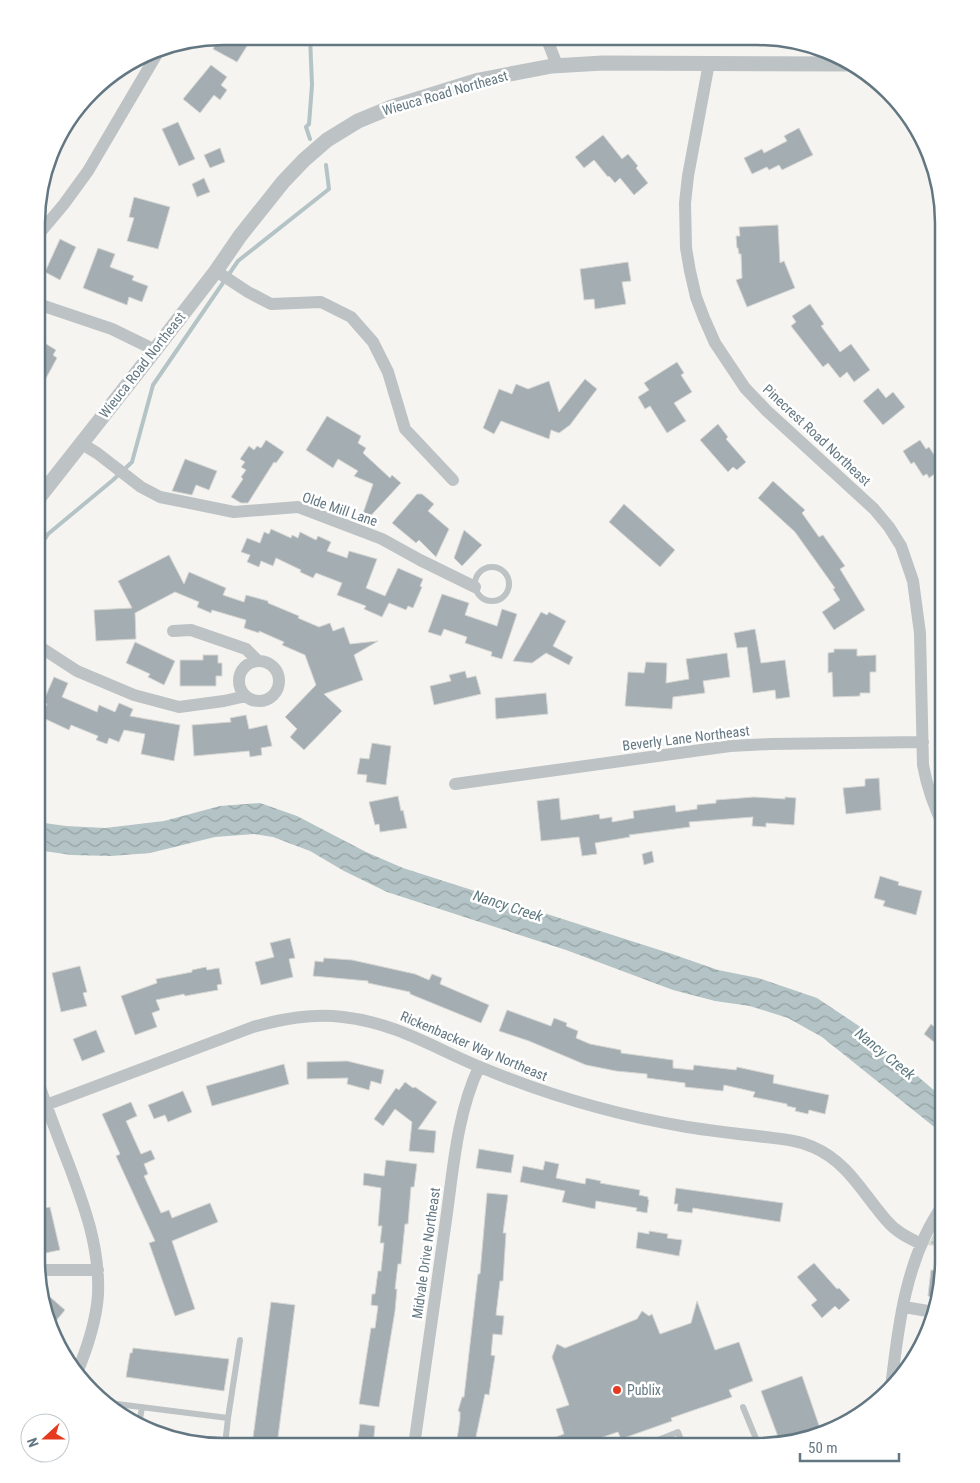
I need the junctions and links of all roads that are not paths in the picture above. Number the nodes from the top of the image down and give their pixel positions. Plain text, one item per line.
1 (549, 45) edge
2 (154, 59) edge
3 (709, 63) junction
4 (837, 64) edge
5 (557, 65) junction
6 (45, 227) edge
7 (218, 272) junction
8 (45, 306) edge
9 (155, 350) junction
10 (82, 444) junction
11 (453, 480) dead end
12 (45, 490) edge
13 (475, 587) junction
14 (172, 631) dead end
15 (45, 650) edge
16 (258, 661) junction
17 (246, 696) junction
18 (923, 742) junction
19 (454, 784) dead end
20 (935, 809) edge
21 (479, 1067) junction
22 (46, 1105) joint
23 (935, 1217) edge
24 (921, 1244) junction
25 (45, 1270) edge
26 (98, 1270) junction
27 (904, 1307) junction
28 (928, 1311) edge
29 (240, 1340) dead end
30 (80, 1365) edge
31 (895, 1371) edge
32 (119, 1404) edge
33 (142, 1407) junction
34 (743, 1407) dead end
35 (140, 1418) edge
36 (228, 1418) junction
37 (226, 1438) edge
38 (415, 1438) edge
39 (663, 1438) edge
40 (681, 1438) edge
41 (756, 1438) edge

1 - 5 street
2 - 6 street
3 - 4 street, Wieuca Road Northeast
3 - 5 street, Wieuca Road Northeast
3 - 18 street, Pinecrest Road Northeast
5 - 7 street, Wieuca Road Northeast
7 - 9 street, Wieuca Road Northeast
7 - 11 street
8 - 9 street
9 - 10 street, Wieuca Road Northeast
10 - 12 street, Wieuca Road Northeast
10 - 13 street, Olde Mill Lane
13 - 13 lane
14 - 16 street
15 - 17 street
16 - 17 street
16 - 17 street
18 - 19 street, Beverly Lane Northeast
18 - 20 street, Pinecrest Road Northeast
21 - 22 street, Rickenbacker Way Northeast
21 - 24 street, Rickenbacker Way Northeast
21 - 38 street, Midvale Drive Northeast
22 - 26 street
23 - 24 street
24 - 27 street
25 - 26 street
26 - 30 street
27 - 28 street
27 - 31 street
29 - 36 lane
32 - 33 lane
33 - 35 lane
33 - 36 lane
34 - 41 lane
36 - 37 lane
39 - 40 lane

